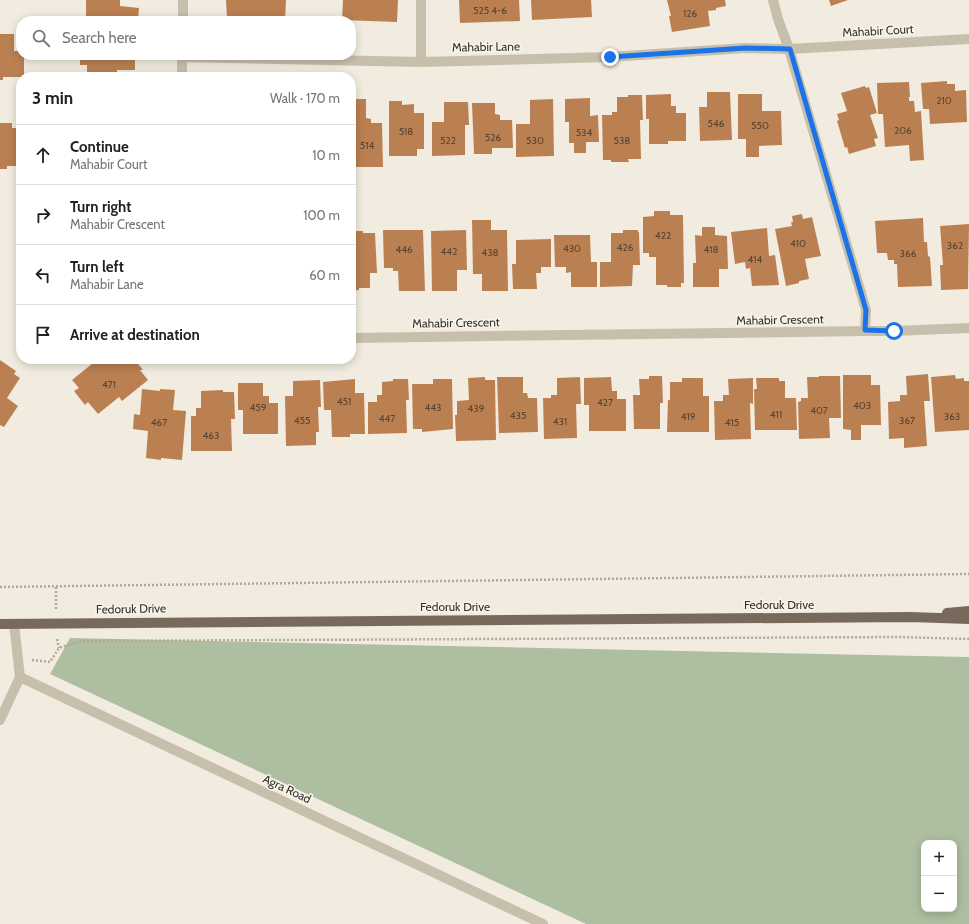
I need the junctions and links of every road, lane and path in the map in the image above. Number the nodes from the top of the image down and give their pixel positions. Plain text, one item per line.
1 (183, 0) edge
2 (421, 0) edge
3 (773, 0) edge
4 (183, 16) edge
5 (969, 39) edge
6 (790, 49) junction
7 (182, 60) edge
8 (341, 60) edge
9 (421, 62) junction
10 (182, 72) edge
11 (969, 328) edge
12 (865, 330) junction
13 (356, 338) edge
14 (969, 574) edge
15 (0, 587) edge
16 (969, 611) edge
17 (910, 617) junction
18 (969, 619) edge
19 (0, 624) edge
20 (14, 624) junction
21 (969, 639) edge
22 (18, 658) junction
23 (20, 677) junction
24 (0, 720) edge
25 (543, 924) edge

1 - 4 street
2 - 9 street
3 - 6 street
5 - 6 street, Mahabir Court
6 - 9 street, Mahabir Lane
6 - 12 street
7 - 10 street
8 - 9 street, Mahabir Lane
11 - 12 street
12 - 13 street, Mahabir Crescent
14 - 15 path
16 - 17 main road, Fedoruk Drive
17 - 18 main road, Fedoruk Drive
17 - 20 main road, Fedoruk Drive
19 - 20 main road, Fedoruk Drive
20 - 22 street
21 - 22 path
22 - 23 street
23 - 24 street
23 - 25 street, Agra Road

